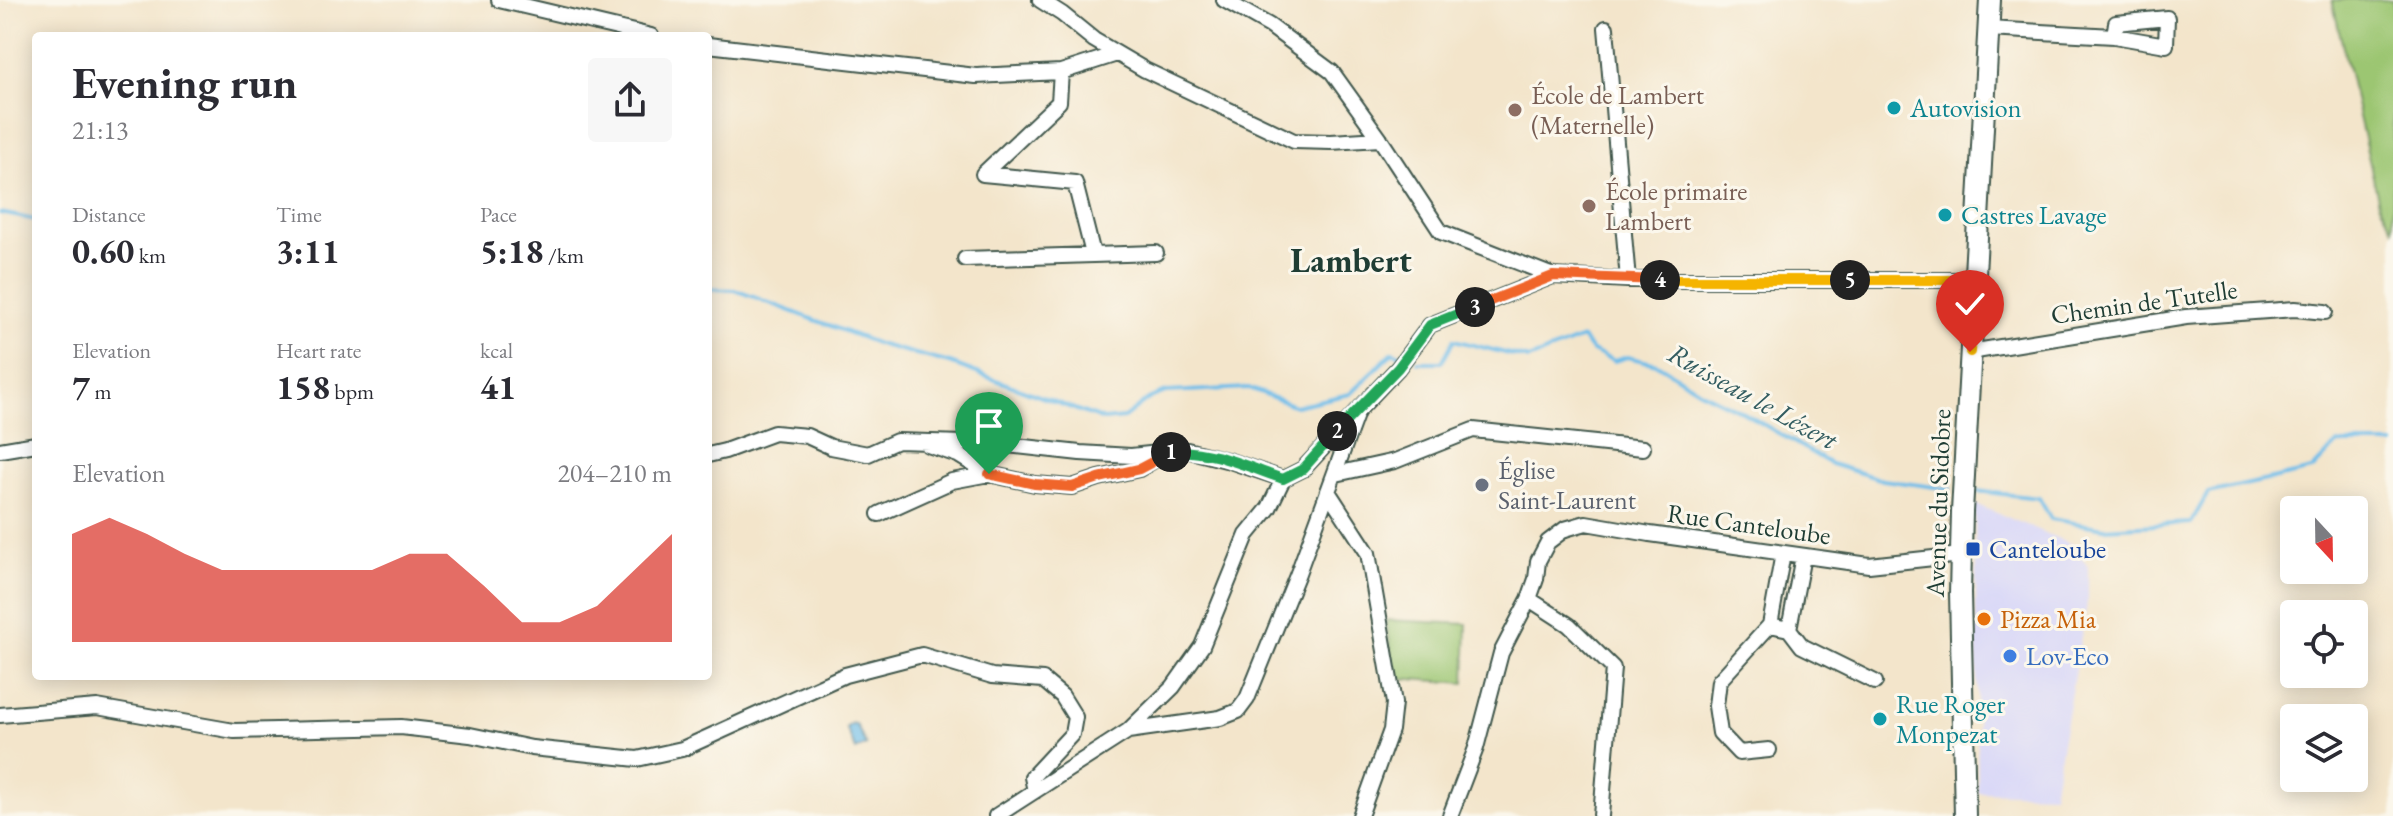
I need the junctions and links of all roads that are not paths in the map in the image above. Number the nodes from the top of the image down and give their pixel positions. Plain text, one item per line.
1 (499, 0) edge
2 (1040, 0) edge
3 (1224, 0) edge
4 (1990, 0) edge
5 (1606, 28) dead end
6 (1988, 29) junction
7 (634, 32) edge
8 (2114, 36) dead end
9 (712, 45) edge
10 (1117, 54) junction
11 (1061, 72) junction
12 (1380, 139) junction
13 (1156, 253) dead end
14 (1093, 254) junction
15 (965, 259) dead end
16 (1553, 276) junction
17 (1628, 280) junction
18 (1975, 280) junction
19 (2325, 312) dead end
20 (1970, 352) junction
21 (1359, 407) junction
22 (914, 441) junction
23 (32, 445) edge
24 (1643, 448) dead end
25 (0, 450) edge
26 (1167, 452) junction
27 (712, 454) edge
28 (989, 474) junction
29 (1336, 474) junction
30 (1283, 479) junction
31 (1329, 493) junction
32 (879, 514) dead end
33 (1783, 553) junction
34 (1961, 555) junction
35 (1803, 556) junction
36 (1529, 599) junction
37 (1770, 625) junction
38 (1789, 629) junction
39 (1875, 682) dead end
40 (0, 715) edge
41 (1128, 731) junction
42 (1769, 750) dead end
43 (1035, 791) junction
44 (996, 816) edge
45 (1360, 816) edge
46 (1450, 816) edge
47 (1601, 816) edge
48 (1965, 816) edge

1 - 7 street
2 - 10 street
3 - 12 street
4 - 6 main road, Avenue du Sidobre
5 - 17 street
6 - 8 street
6 - 18 main road, Avenue du Sidobre
9 - 11 street
10 - 11 street
10 - 12 street
11 - 14 street
12 - 16 street
13 - 14 street
14 - 15 street
16 - 17 street
16 - 21 street
17 - 18 street
18 - 20 main road, Avenue du Sidobre
19 - 20 street, Chemin de Tutelle
20 - 34 main road, Avenue du Sidobre
21 - 29 street
21 - 30 street
22 - 26 street
22 - 27 street
22 - 28 street
23 - 25 street
24 - 29 street
26 - 28 street
26 - 30 street
28 - 32 street
29 - 31 street
30 - 41 street
31 - 41 street
31 - 45 street
33 - 35 street, Rue Canteloube
33 - 36 street, Rue Canteloube
33 - 37 street
34 - 35 street, Rue Canteloube
34 - 48 main road, Avenue du Sidobre
35 - 38 street
36 - 46 street, Rue Canteloube
36 - 47 street
37 - 38 street
37 - 42 street
38 - 39 street
40 - 43 street
41 - 43 street
43 - 44 street

